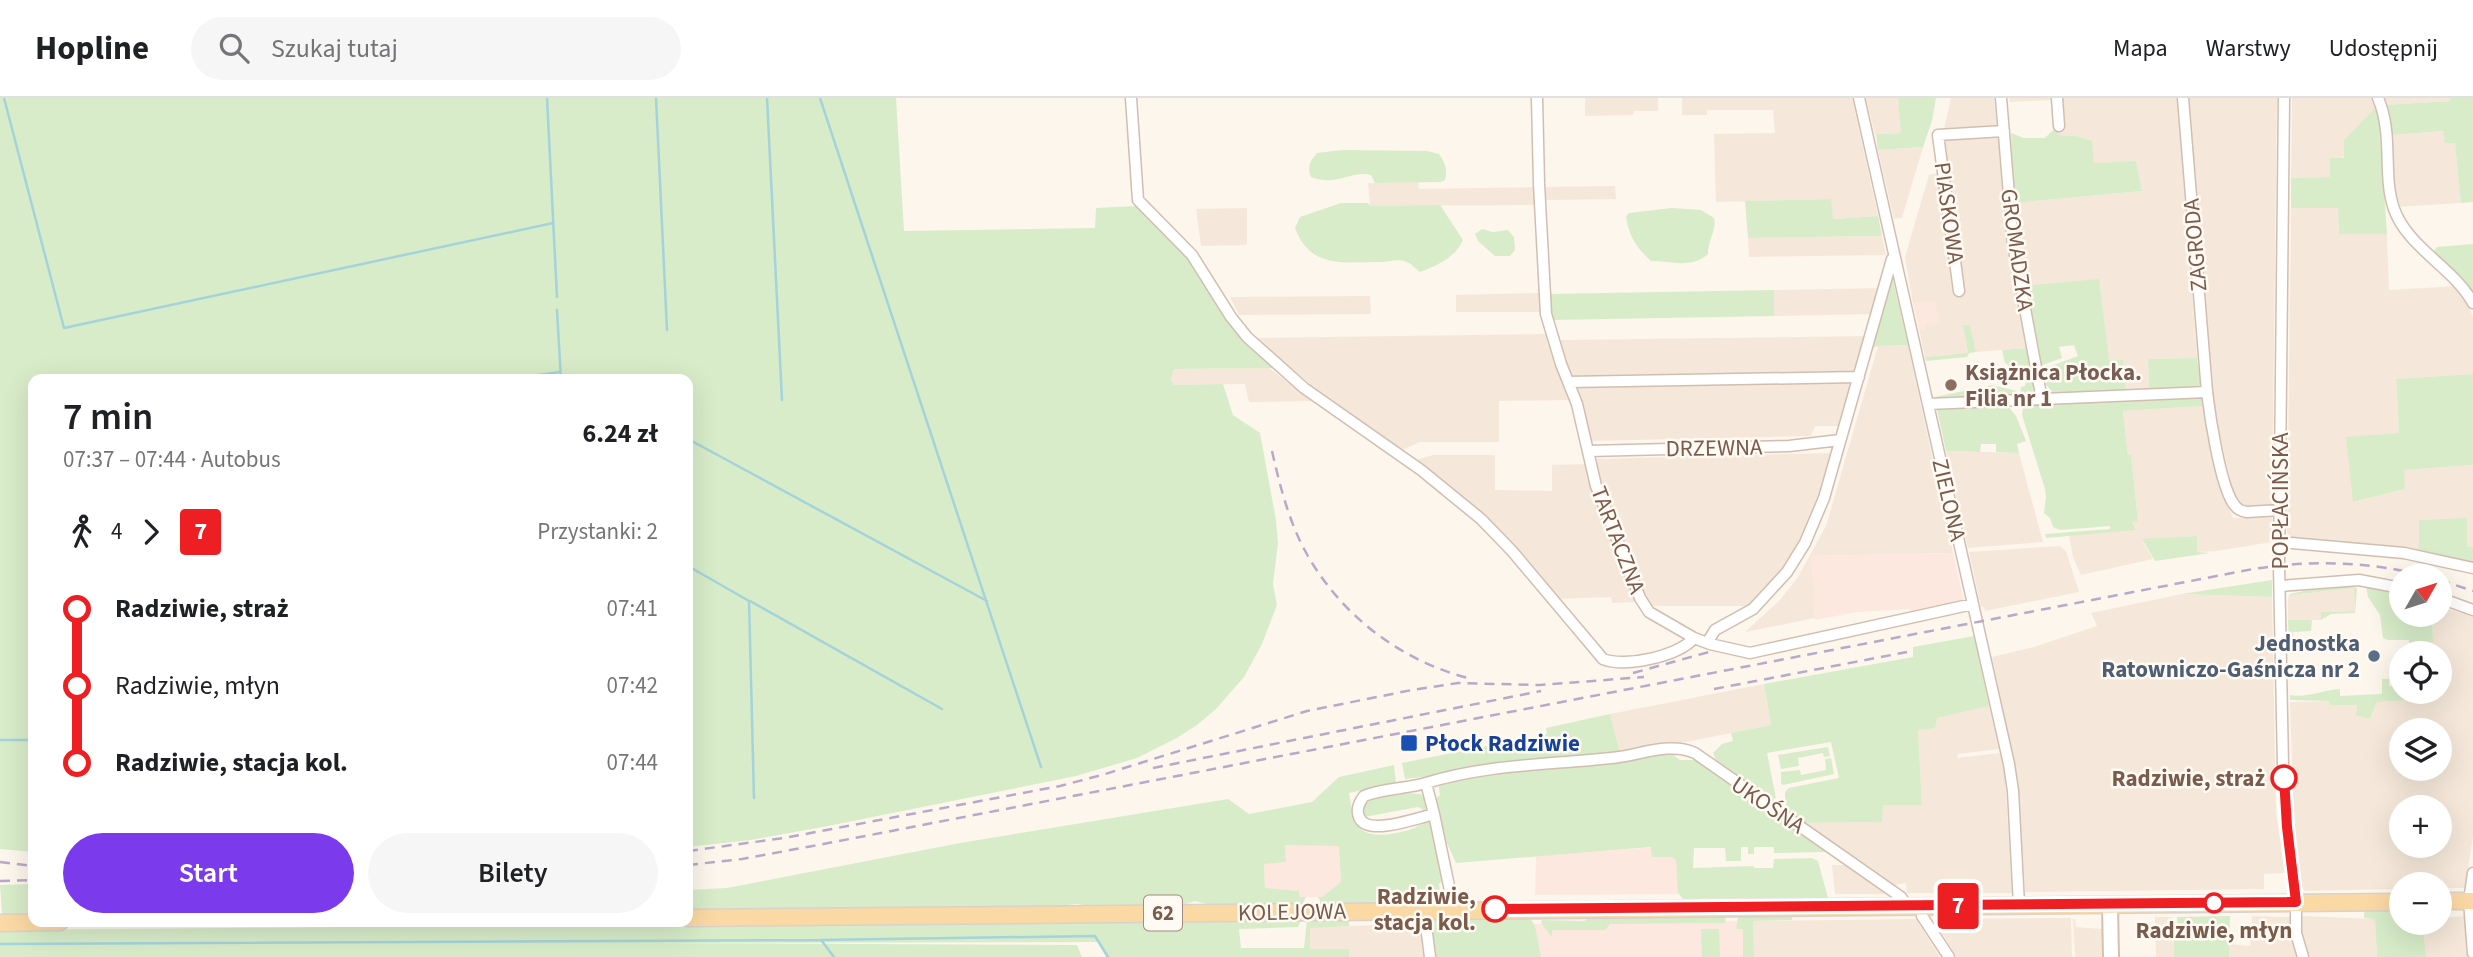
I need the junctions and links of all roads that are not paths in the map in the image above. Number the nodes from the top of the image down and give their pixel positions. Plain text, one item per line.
1 (1131, 98) edge
2 (1537, 98) edge
3 (1859, 98) edge
4 (2001, 98) edge
5 (2057, 98) edge
6 (2183, 98) edge
7 (2284, 98) edge
8 (2378, 98) edge
9 (2059, 126) dead end
10 (2004, 131) junction
11 (1894, 255) junction
12 (1959, 291) dead end
13 (2473, 303) edge
14 (1859, 377) junction
15 (1568, 383) junction
16 (2207, 392) junction
17 (2042, 400) junction
18 (1928, 404) junction
19 (1840, 440) junction
20 (1588, 451) junction
21 (2280, 510) junction
22 (2280, 542) junction
23 (2473, 568) edge
24 (2280, 586) junction
25 (2389, 586) edge
26 (2452, 603) edge
27 (1973, 604) junction
28 (2473, 611) edge
29 (1694, 638) junction
30 (1706, 643) junction
31 (1426, 783) junction
32 (1434, 814) junction
33 (2473, 873) edge
34 (2452, 901) edge
35 (2471, 901) edge
36 (2296, 902) junction
37 (2389, 902) edge
38 (2019, 905) junction
39 (2110, 905) junction
40 (1914, 906) junction
41 (1454, 910) junction
42 (1424, 911) junction
43 (693, 918) edge
44 (0, 923) edge
45 (28, 923) edge
46 (2473, 953) edge
47 (1430, 957) edge
48 (1949, 957) edge
49 (2111, 957) edge
50 (2302, 957) edge

1 - 29 street
2 - 15 street, TARTACZNA
3 - 11 street, ZIELONA
4 - 10 street, GROMADZKA
5 - 9 street
6 - 16 street, ZAGRODA
7 - 21 street, POPŁACIŃSKA
8 - 13 street
10 - 12 street, PIASKOWA
10 - 17 street, GROMADZKA
11 - 14 street
11 - 18 street, ZIELONA
14 - 15 street
14 - 19 street
15 - 20 street, TARTACZNA
16 - 17 street
16 - 21 street, ZAGRODA
17 - 18 street
18 - 27 street, ZIELONA
19 - 20 street, DRZEWNA
19 - 30 street
20 - 29 street, TARTACZNA
21 - 22 street, POPŁACIŃSKA
22 - 23 street
22 - 24 street, POPŁACIŃSKA
24 - 25 street
24 - 36 street, POPŁACIŃSKA
26 - 28 street
27 - 30 street, TARTACZNA
27 - 38 street, ZIELONA
29 - 30 street, TARTACZNA
31 - 32 street
31 - 32 street, UKOŚNA
31 - 40 street, UKOŚNA
32 - 41 street
33 - 35 street
34 - 35 main road
35 - 46 street
36 - 37 main road, KOLEJOWA / 62
36 - 39 main road, KOLEJOWA / 62
36 - 50 street, POPŁACIŃSKA
38 - 39 main road, KOLEJOWA / 62
38 - 40 main road, KOLEJOWA / 62
39 - 49 main road
40 - 41 main road, KOLEJOWA / 62
40 - 48 street
41 - 42 main road, KOLEJOWA / 62
42 - 43 main road, KOLEJOWA / 62
42 - 47 street
44 - 45 main road

